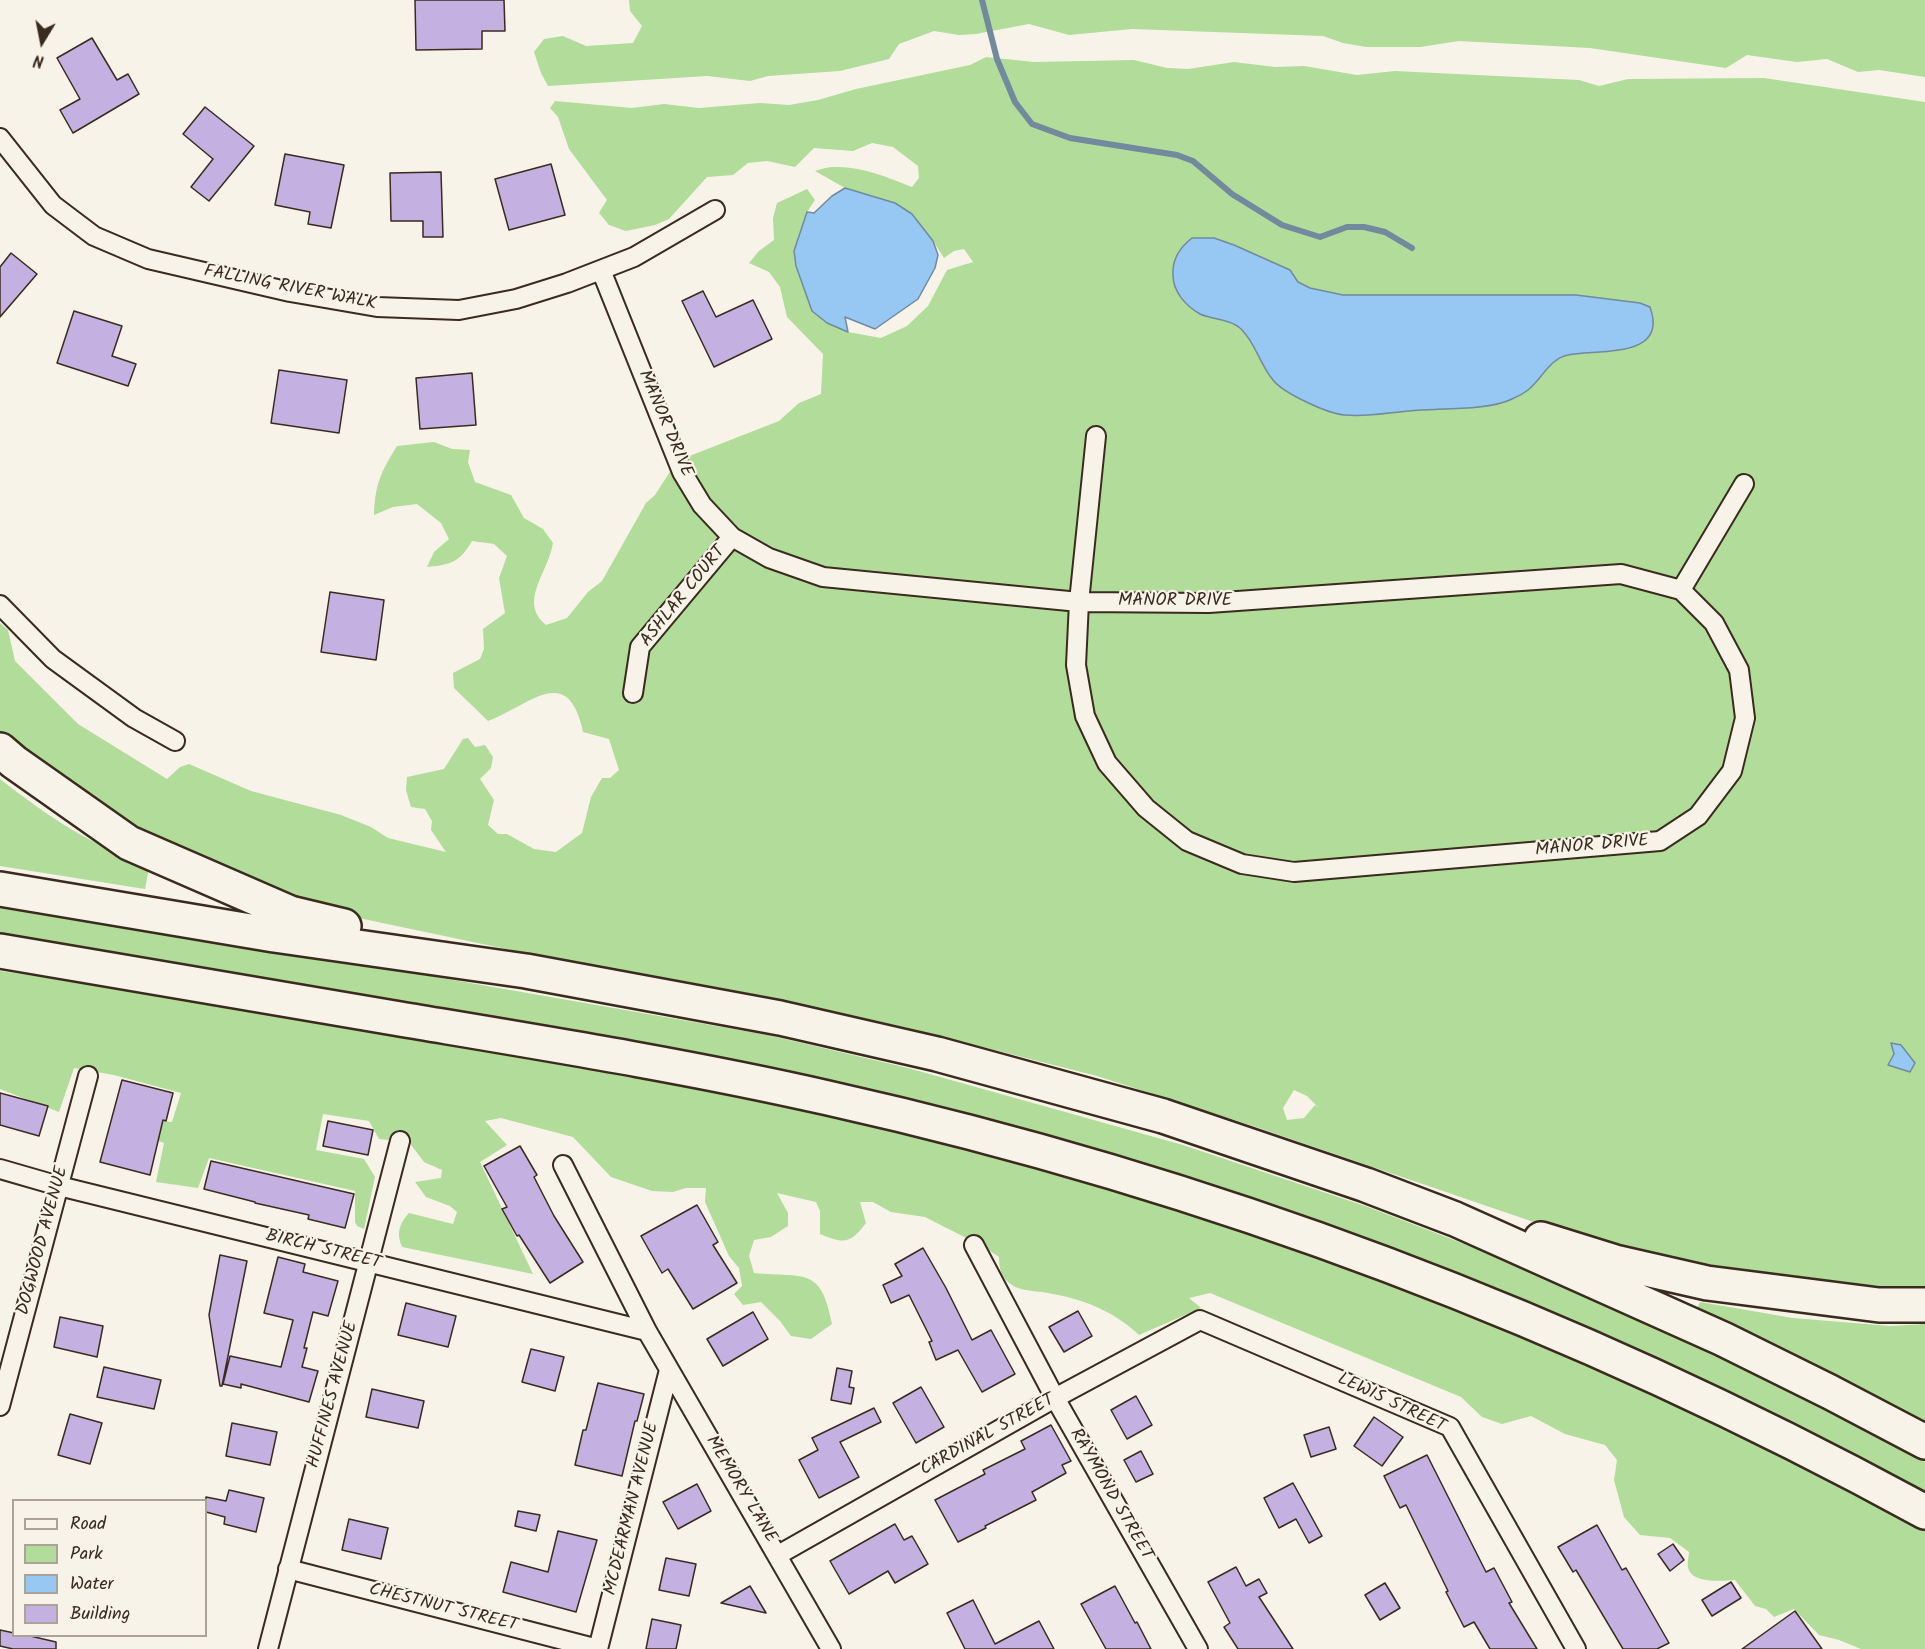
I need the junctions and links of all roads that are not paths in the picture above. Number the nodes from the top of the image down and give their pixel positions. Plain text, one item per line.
1 (0, 138) edge
2 (715, 210) dead end
3 (601, 270) junction
4 (1096, 436) dead end
5 (1744, 484) dead end
6 (732, 537) junction
7 (1681, 590) junction
8 (1079, 602) junction
9 (0, 605) edge
10 (633, 693) dead end
11 (175, 741) dead end
12 (0, 750) edge
13 (0, 889) edge
14 (0, 951) edge
15 (526, 971) junction
16 (88, 1076) dead end
17 (400, 1141) dead end
18 (563, 1165) dead end
19 (0, 1169) edge
20 (59, 1186) junction
21 (1455, 1219) junction
22 (974, 1245) dead end
23 (368, 1262) junction
24 (1925, 1305) edge
25 (1200, 1320) joint
26 (647, 1331) junction
27 (669, 1370) junction
28 (1055, 1398) junction
29 (0, 1406) edge
30 (1925, 1442) edge
31 (1925, 1512) edge
32 (778, 1555) junction
33 (288, 1569) junction
34 (268, 1649) edge
35 (598, 1649) edge
36 (831, 1649) edge
37 (1198, 1649) edge
38 (1576, 1649) edge

1 - 3 street, FALLING RIVER WALK
2 - 3 street, FALLING RIVER WALK
3 - 6 street, MANOR DRIVE
4 - 8 street
5 - 7 street
6 - 8 street, MANOR DRIVE
6 - 10 street, ASHLAR COURT
7 - 8 street, MANOR DRIVE
7 - 8 street, MANOR DRIVE
9 - 11 street
12 - 15 highway
13 - 15 highway
14 - 31 highway
15 - 21 highway
16 - 20 street, DOGWOOD AVENUE
17 - 23 street, HUFFINES AVENUE
18 - 26 street, MEMORY LANE
19 - 20 street, BIRCH STREET
20 - 23 street, BIRCH STREET
20 - 29 street, DOGWOOD AVENUE
21 - 24 highway
21 - 30 highway
22 - 28 street, RAYMOND STREET
23 - 26 street, BIRCH STREET
23 - 33 street, HUFFINES AVENUE
25 - 28 street, CARDINAL STREET
25 - 38 street, LEWIS STREET
26 - 27 street, MEMORY LANE
27 - 32 street, MEMORY LANE
27 - 35 street, MCDEARMAN AVENUE
28 - 32 street, CARDINAL STREET
28 - 37 street, RAYMOND STREET
32 - 36 street, MEMORY LANE
33 - 34 street, HUFFINES AVENUE
33 - 35 street, CHESTNUT STREET

